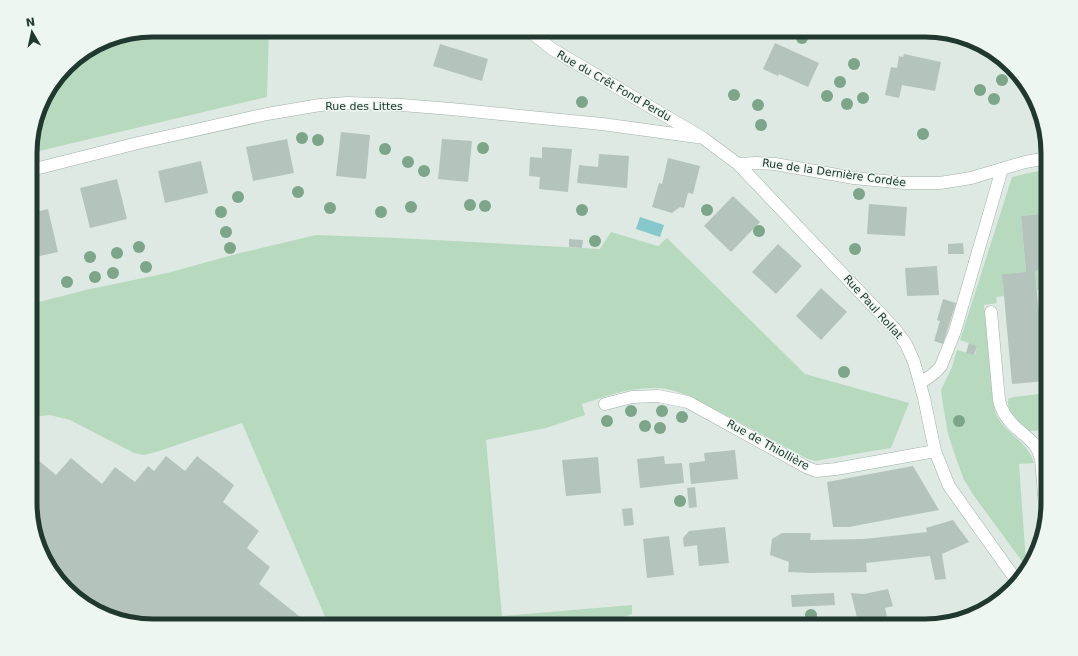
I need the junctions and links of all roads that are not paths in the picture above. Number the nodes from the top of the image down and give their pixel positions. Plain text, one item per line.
1 (537, 37) edge
2 (703, 138) junction
3 (1041, 159) edge
4 (738, 164) junction
5 (37, 168) edge
6 (1002, 169) junction
7 (991, 312) dead end
8 (920, 383) junction
9 (605, 404) dead end
10 (935, 451) junction
11 (1041, 459) edge
12 (1014, 577) edge

1 - 2 street, Rue du Crêt Fond Perdu
2 - 4 street, Rue Paul Rollat
2 - 5 street, Rue des Littes
3 - 6 street, Rue de la Dernière Cordée
4 - 6 street, Rue de la Dernière Cordée
4 - 8 street, Rue Paul Rollat
6 - 8 street
7 - 11 street
8 - 10 street, Rue Paul Rollat
9 - 10 street, Rue de Thiollière
10 - 12 street, Rue Paul Rollat

